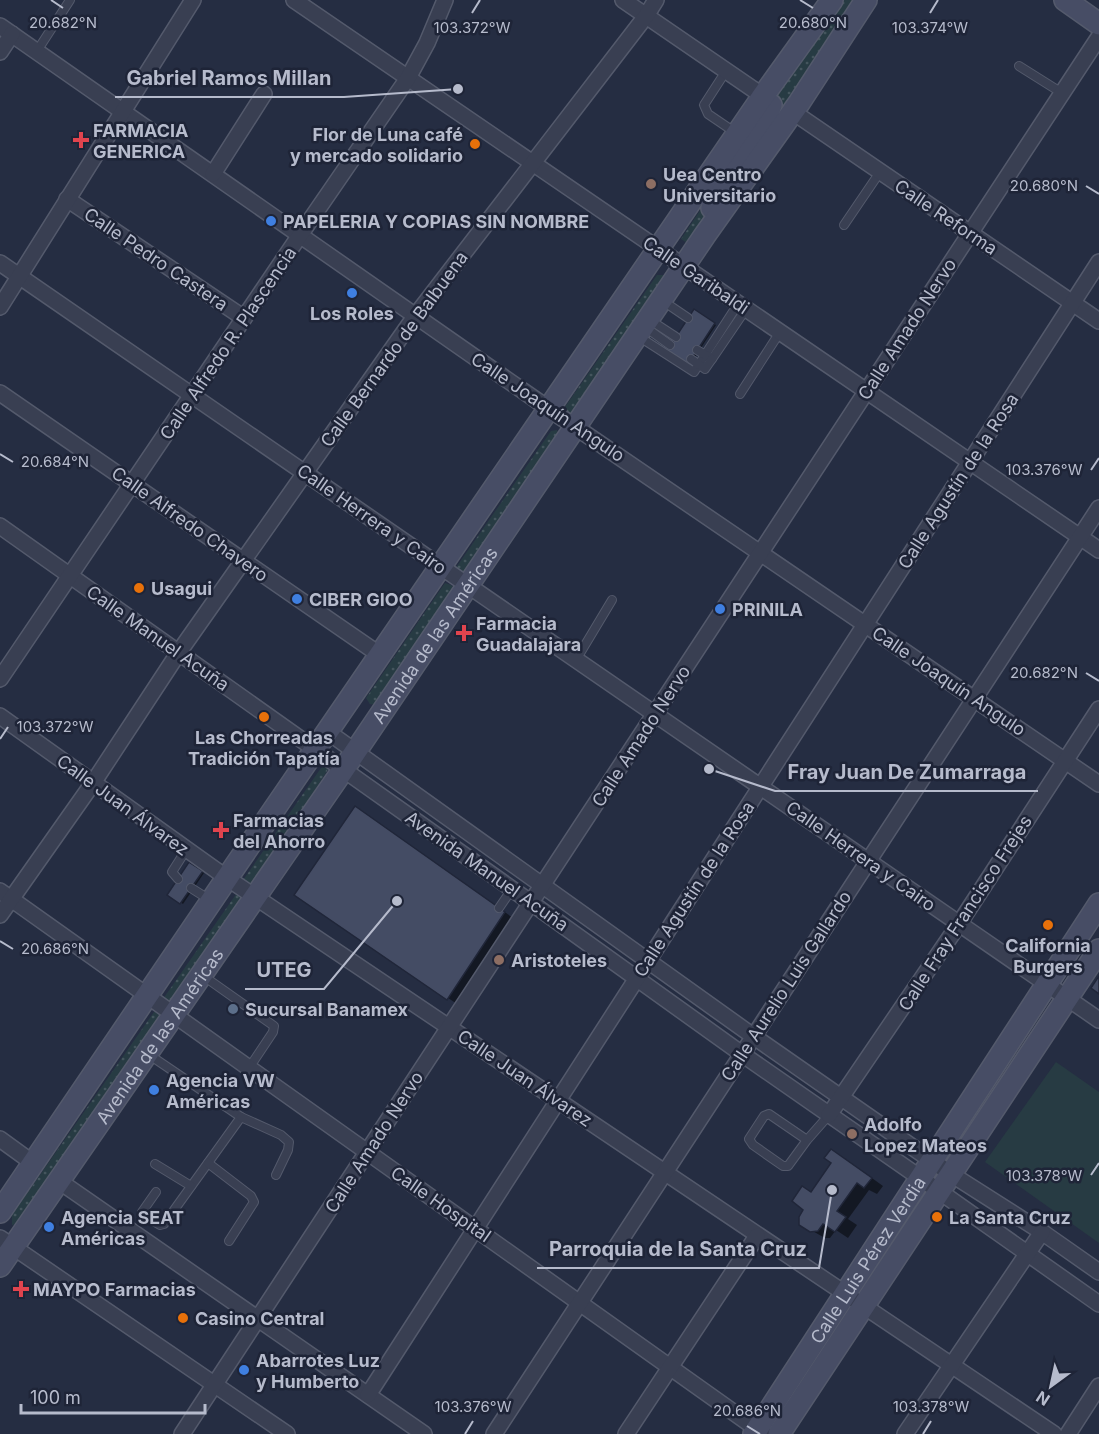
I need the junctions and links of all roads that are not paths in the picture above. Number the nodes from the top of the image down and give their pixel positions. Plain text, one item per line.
1 (70, 0) edge
2 (193, 0) edge
3 (294, 0) edge
4 (445, 0) edge
5 (623, 0) edge
6 (656, 0) edge
7 (866, 0) edge
8 (1065, 0) edge
9 (829, 1) edge
10 (646, 16) junction
11 (1099, 24) edge
12 (6, 30) edge
13 (1099, 37) edge
14 (37, 51) junction
15 (0, 52) edge
16 (1019, 66) dead end
17 (726, 70) junction
18 (408, 78) junction
19 (1062, 93) junction
20 (264, 94) dead end
21 (763, 96) junction
22 (122, 111) junction
23 (793, 112) junction
24 (737, 134) junction
25 (532, 163) junction
26 (880, 172) junction
27 (213, 174) junction
28 (68, 199) junction
29 (844, 225) dead end
30 (970, 233) junction
31 (300, 235) junction
32 (705, 235) junction
33 (659, 249) junction
34 (1099, 262) edge
35 (0, 263) edge
36 (684, 267) junction
37 (20, 276) junction
38 (662, 300) junction
39 (1073, 303) junction
40 (742, 306) junction
41 (0, 307) edge
42 (416, 315) junction
43 (244, 318) junction
44 (688, 318) dead end
45 (1099, 321) edge
46 (644, 327) junction
47 (709, 332) dead end
48 (780, 332) junction
49 (676, 337) dead end
50 (716, 337) junction
51 (670, 345) dead end
52 (697, 350) dead end
53 (708, 357) junction
54 (691, 359) dead end
55 (699, 365) junction
56 (866, 392) junction
57 (0, 393) edge
58 (740, 394) dead end
59 (192, 395) junction
60 (549, 409) junction
61 (576, 426) junction
62 (970, 462) junction
63 (304, 472) junction
64 (133, 484) junction
65 (1099, 508) edge
66 (0, 526) edge
67 (1080, 537) junction
68 (1099, 550) edge
69 (761, 552) junction
70 (244, 561) junction
71 (441, 567) junction
72 (70, 575) junction
73 (467, 585) junction
74 (612, 600) dead end
75 (866, 624) junction
76 (179, 652) junction
77 (380, 655) junction
78 (576, 660) junction
79 (0, 680) edge
80 (975, 698) junction
81 (1099, 709) edge
82 (655, 714) junction
83 (0, 716) edge
84 (328, 732) junction
85 (316, 750) junction
86 (355, 751) junction
87 (1065, 761) junction
88 (343, 770) junction
89 (93, 783) junction
90 (1099, 784) edge
91 (760, 787) junction
92 (186, 850) junction
93 (868, 861) junction
94 (227, 878) junction
95 (178, 879) dead end
96 (543, 885) junction
97 (191, 888) dead end
98 (512, 889) junction
99 (6, 895) edge
100 (255, 897) junction
101 (211, 901) junction
102 (531, 903) junction
103 (1099, 904) edge
104 (499, 908) dead end
105 (0, 915) edge
106 (959, 924) junction
107 (1099, 950) edge
108 (648, 961) junction
109 (201, 974) junction
110 (637, 978) junction
111 (1047, 984) junction
112 (147, 996) junction
113 (1067, 998) junction
114 (174, 1014) junction
115 (1099, 1020) edge
116 (449, 1027) junction
117 (753, 1036) junction
118 (147, 1053) junction
119 (742, 1054) junction
120 (249, 1068) junction
121 (842, 1097) junction
122 (558, 1100) junction
123 (829, 1115) junction
124 (241, 1117) junction
125 (0, 1139) edge
126 (807, 1140) junction
127 (367, 1152) junction
128 (33, 1163) junction
129 (208, 1163) junction
130 (155, 1164) dead end
131 (926, 1169) junction
132 (665, 1172) junction
133 (276, 1175) dead end
134 (60, 1181) junction
135 (946, 1182) junction
136 (191, 1186) junction
137 (156, 1192) dead end
138 (0, 1212) edge
139 (475, 1229) junction
140 (1042, 1232) junction
141 (757, 1236) junction
142 (229, 1240) dead end
143 (6, 1243) edge
144 (1027, 1253) junction
145 (0, 1266) edge
146 (1099, 1272) edge
147 (845, 1294) junction
148 (580, 1303) junction
149 (1099, 1304) edge
150 (863, 1307) junction
151 (258, 1318) junction
152 (951, 1365) junction
153 (670, 1367) junction
154 (214, 1386) junction
155 (1099, 1386) edge
156 (368, 1395) junction
157 (758, 1432) edge
158 (182, 1434) edge
159 (287, 1434) edge
160 (424, 1434) edge
161 (494, 1434) edge
162 (626, 1434) edge
163 (779, 1434) edge
164 (905, 1434) edge
165 (1054, 1434) edge
166 (1068, 1434) edge

1 - 14 lane
2 - 22 street
3 - 18 street, Calle Garibaldi
4 - 18 street, Calle Alfredo R. Plascencia
5 - 10 street
6 - 10 street, Calle Bernardo de Balbuena
7 - 23 main road, Avenida de las Américas
8 - 11 main road
9 - 21 main road, Avenida de las Américas
10 - 17 street
10 - 25 street, Calle Bernardo de Balbuena
12 - 14 street, Calle Joaquín Angulo
12 - 15 street
13 - 19 street, Calle Amado Nervo
14 - 22 street, Calle Joaquín Angulo
16 - 19 lane
17 - 21 street
17 - 24 lane
18 - 25 street, Calle Garibaldi
18 - 31 street, Calle Alfredo R. Plascencia
19 - 30 street, Calle Amado Nervo
20 - 27 street
21 - 24 main road, Avenida de las Américas
21 - 32 main road
22 - 27 street, Calle Joaquín Angulo
22 - 28 street
23 - 26 street, Calle Reforma
23 - 32 main road, Avenida de las Américas
24 - 33 main road, Avenida de las Américas
25 - 33 street, Calle Garibaldi
25 - 42 street, Calle Bernardo de Balbuena
26 - 29 lane
26 - 30 street, Calle Reforma
27 - 31 street, Calle Joaquín Angulo
28 - 37 street
28 - 43 street, Calle Pedro Castera
30 - 39 street, Calle Reforma
30 - 56 street, Calle Amado Nervo
31 - 42 street, Calle Joaquín Angulo
31 - 43 street, Calle Alfredo R. Plascencia
32 - 36 main road, Avenida de las Américas
33 - 36 street, Calle Garibaldi
33 - 60 main road, Avenida de las Américas
34 - 39 street, Calle Agustín de la Rosa
35 - 37 street, Calle Herrera y Cairo
36 - 38 main road, Avenida de las Américas
36 - 40 street, Calle Garibaldi
37 - 41 street
37 - 59 street, Calle Herrera y Cairo
38 - 44 lane
38 - 46 main road, Avenida de las Américas
39 - 45 street, Calle Reforma
39 - 62 street, Calle Agustín de la Rosa
40 - 48 street, Calle Garibaldi
40 - 50 lane
40 - 53 lane
42 - 60 street, Calle Joaquín Angulo
42 - 63 street, Calle Bernardo de Balbuena
43 - 59 street, Calle Alfredo R. Plascencia
46 - 49 lane
46 - 51 lane
46 - 55 lane
46 - 61 main road, Avenida de las Américas
47 - 50 lane
48 - 56 street, Calle Garibaldi
48 - 58 lane
50 - 53 lane
52 - 53 lane
53 - 55 lane
54 - 55 lane
56 - 62 street, Calle Garibaldi
56 - 69 street, Calle Amado Nervo
57 - 64 street, Calle Alfredo Chavero
59 - 63 street, Calle Herrera y Cairo
59 - 64 street, Calle Alfredo R. Plascencia
60 - 61 street, Calle Joaquín Angulo
60 - 71 main road, Avenida de las Américas
61 - 69 street, Calle Joaquín Angulo
61 - 73 main road, Avenida de las Américas
62 - 67 street, Calle Garibaldi
62 - 75 street, Calle Agustín de la Rosa
63 - 70 street, Calle Bernardo de Balbuena
63 - 71 street, Calle Herrera y Cairo
64 - 70 street, Calle Alfredo Chavero
64 - 72 street, Calle Alfredo R. Plascencia
65 - 67 street, Calle Aurelio Luis Gallardo
66 - 72 street, Calle Manuel Acuña
67 - 68 street, Calle Garibaldi
67 - 80 street, Calle Aurelio Luis Gallardo
69 - 75 street, Calle Joaquín Angulo
69 - 82 street, Calle Amado Nervo
70 - 76 street, Calle Bernardo de Balbuena
70 - 77 street, Calle Alfredo Chavero
71 - 73 street, Calle Herrera y Cairo
71 - 77 main road, Avenida de las Américas
72 - 76 street, Calle Manuel Acuña
72 - 79 street, Calle Alfredo R. Plascencia
73 - 78 street, Calle Herrera y Cairo
73 - 86 main road, Avenida de las Américas
74 - 78 lane
75 - 80 street, Calle Joaquín Angulo
75 - 91 street, Calle Agustín de la Rosa
76 - 85 street, Calle Manuel Acuña
76 - 89 street, Calle Bernardo de Balbuena
77 - 84 main road, Avenida de las Américas
78 - 82 street, Calle Herrera y Cairo
80 - 87 street, Calle Joaquín Angulo
80 - 93 street, Calle Aurelio Luis Gallardo
81 - 87 street, Calle Fray Francisco Frejes
82 - 91 street, Calle Herrera y Cairo
82 - 96 street, Calle Amado Nervo
83 - 89 street, Calle Juan Álvarez
84 - 85 main road, Avenida de las Américas
84 - 86 street, Avenida Manuel Acuña
85 - 88 street, Avenida Manuel Acuña
85 - 94 main road, Avenida de las Américas
86 - 88 main road, Avenida de las Américas
86 - 96 street, Avenida Manuel Acuña
87 - 90 street, Calle Joaquín Angulo
87 - 106 street, Calle Fray Francisco Frejes
88 - 98 street, Avenida Manuel Acuña
88 - 100 main road, Avenida de las Américas
89 - 92 street, Calle Juan Álvarez
89 - 99 street, Calle Bernardo de Balbuena
91 - 93 street, Calle Herrera y Cairo
91 - 108 street, Calle Agustín de la Rosa
92 - 94 street, Calle Juan Álvarez
92 - 95 lane
93 - 106 street, Calle Herrera y Cairo
93 - 117 street, Calle Aurelio Luis Gallardo
94 - 100 street, Calle Juan Álvarez
94 - 101 main road, Avenida de las Américas
96 - 102 street, Calle Amado Nervo
96 - 108 street, Avenida Manuel Acuña
97 - 101 lane
98 - 102 street, Avenida Manuel Acuña
98 - 104 lane
99 - 105 street, Calle Bernardo de Balbuena
99 - 112 street, Calle Hospital
100 - 109 main road, Avenida de las Américas
100 - 116 street, Calle Juan Álvarez
101 - 112 main road, Avenida de las Américas
102 - 110 street, Avenida Manuel Acuña
102 - 116 street, Calle Amado Nervo
103 - 111 main road, Calle Luis Pérez Verdia
106 - 111 street, Calle Herrera y Cairo
106 - 121 street, Calle Fray Francisco Frejes
107 - 113 main road, Calle Luis Pérez Verdia
108 - 110 street, Calle Agustín de la Rosa
108 - 117 street, Avenida Manuel Acuña
109 - 114 main road, Avenida de las Américas
109 - 120 lane
110 - 119 street, Avenida Manuel Acuña
110 - 122 street, Calle Agustín de la Rosa
111 - 113 street, Calle Herrera y Cairo
111 - 131 main road, Calle Luis Pérez Verdia
112 - 114 street, Calle Hospital
112 - 128 main road, Avenida de las Américas
113 - 115 street, Calle Herrera y Cairo
113 - 135 main road, Calle Luis Pérez Verdia
114 - 118 main road, Avenida de las Américas
114 - 120 street, Calle Hospital
116 - 122 street, Calle Juan Álvarez
116 - 127 street, Calle Amado Nervo
117 - 119 street, Calle Aurelio Luis Gallardo
117 - 121 street, Avenida Manuel Acuña
118 - 124 lane
118 - 134 main road, Avenida de las Américas
119 - 123 street, Avenida Manuel Acuña
119 - 132 street, Calle Aurelio Luis Gallardo
120 - 127 street, Calle Hospital
121 - 123 street, Calle Fray Francisco Frejes
121 - 131 street, Avenida Manuel Acuña
122 - 132 street, Calle Juan Álvarez
122 - 139 street, Calle Agustín de la Rosa
123 - 126 lane
123 - 131 street, Avenida Manuel Acuña
124 - 129 lane
124 - 133 lane
125 - 128 street
126 - 126 lane
127 - 139 street, Calle Hospital
127 - 151 street, Calle Amado Nervo
128 - 138 main road, Avenida de las Américas
129 - 136 lane
129 - 142 lane
130 - 136 lane
131 - 135 street, Avenida Manuel Acuña
131 - 147 main road, Calle Luis Pérez Verdia
132 - 141 street, Calle Juan Álvarez
132 - 148 street, Calle Aurelio Luis Gallardo
134 - 143 main road, Avenida de las Américas
134 - 151 street
135 - 140 street, Avenida Manuel Acuña
135 - 144 street, Avenida Manuel Acuña
135 - 150 main road, Calle Luis Pérez Verdia
136 - 137 lane
139 - 148 street, Calle Hospital
139 - 156 street, Calle Agustín de la Rosa
140 - 144 street
140 - 146 street, Avenida Manuel Acuña
141 - 147 street, Calle Juan Álvarez
141 - 153 street
143 - 145 main road, Avenida de las Américas
143 - 154 street
144 - 149 street, Avenida Manuel Acuña
144 - 152 street
147 - 150 street, Calle Juan Álvarez
147 - 157 main road, Calle Luis Pérez Verdia
148 - 153 street, Calle Hospital
148 - 161 street, Calle Aurelio Luis Gallardo
150 - 152 street, Calle Juan Álvarez
150 - 163 main road, Calle Luis Pérez Verdia
151 - 154 street, Calle Amado Nervo
151 - 156 street
152 - 164 street
152 - 165 street, Calle Juan Álvarez
153 - 157 street, Calle Hospital
153 - 162 street
154 - 158 street, Calle Amado Nervo
154 - 159 street
155 - 166 street
156 - 160 street

